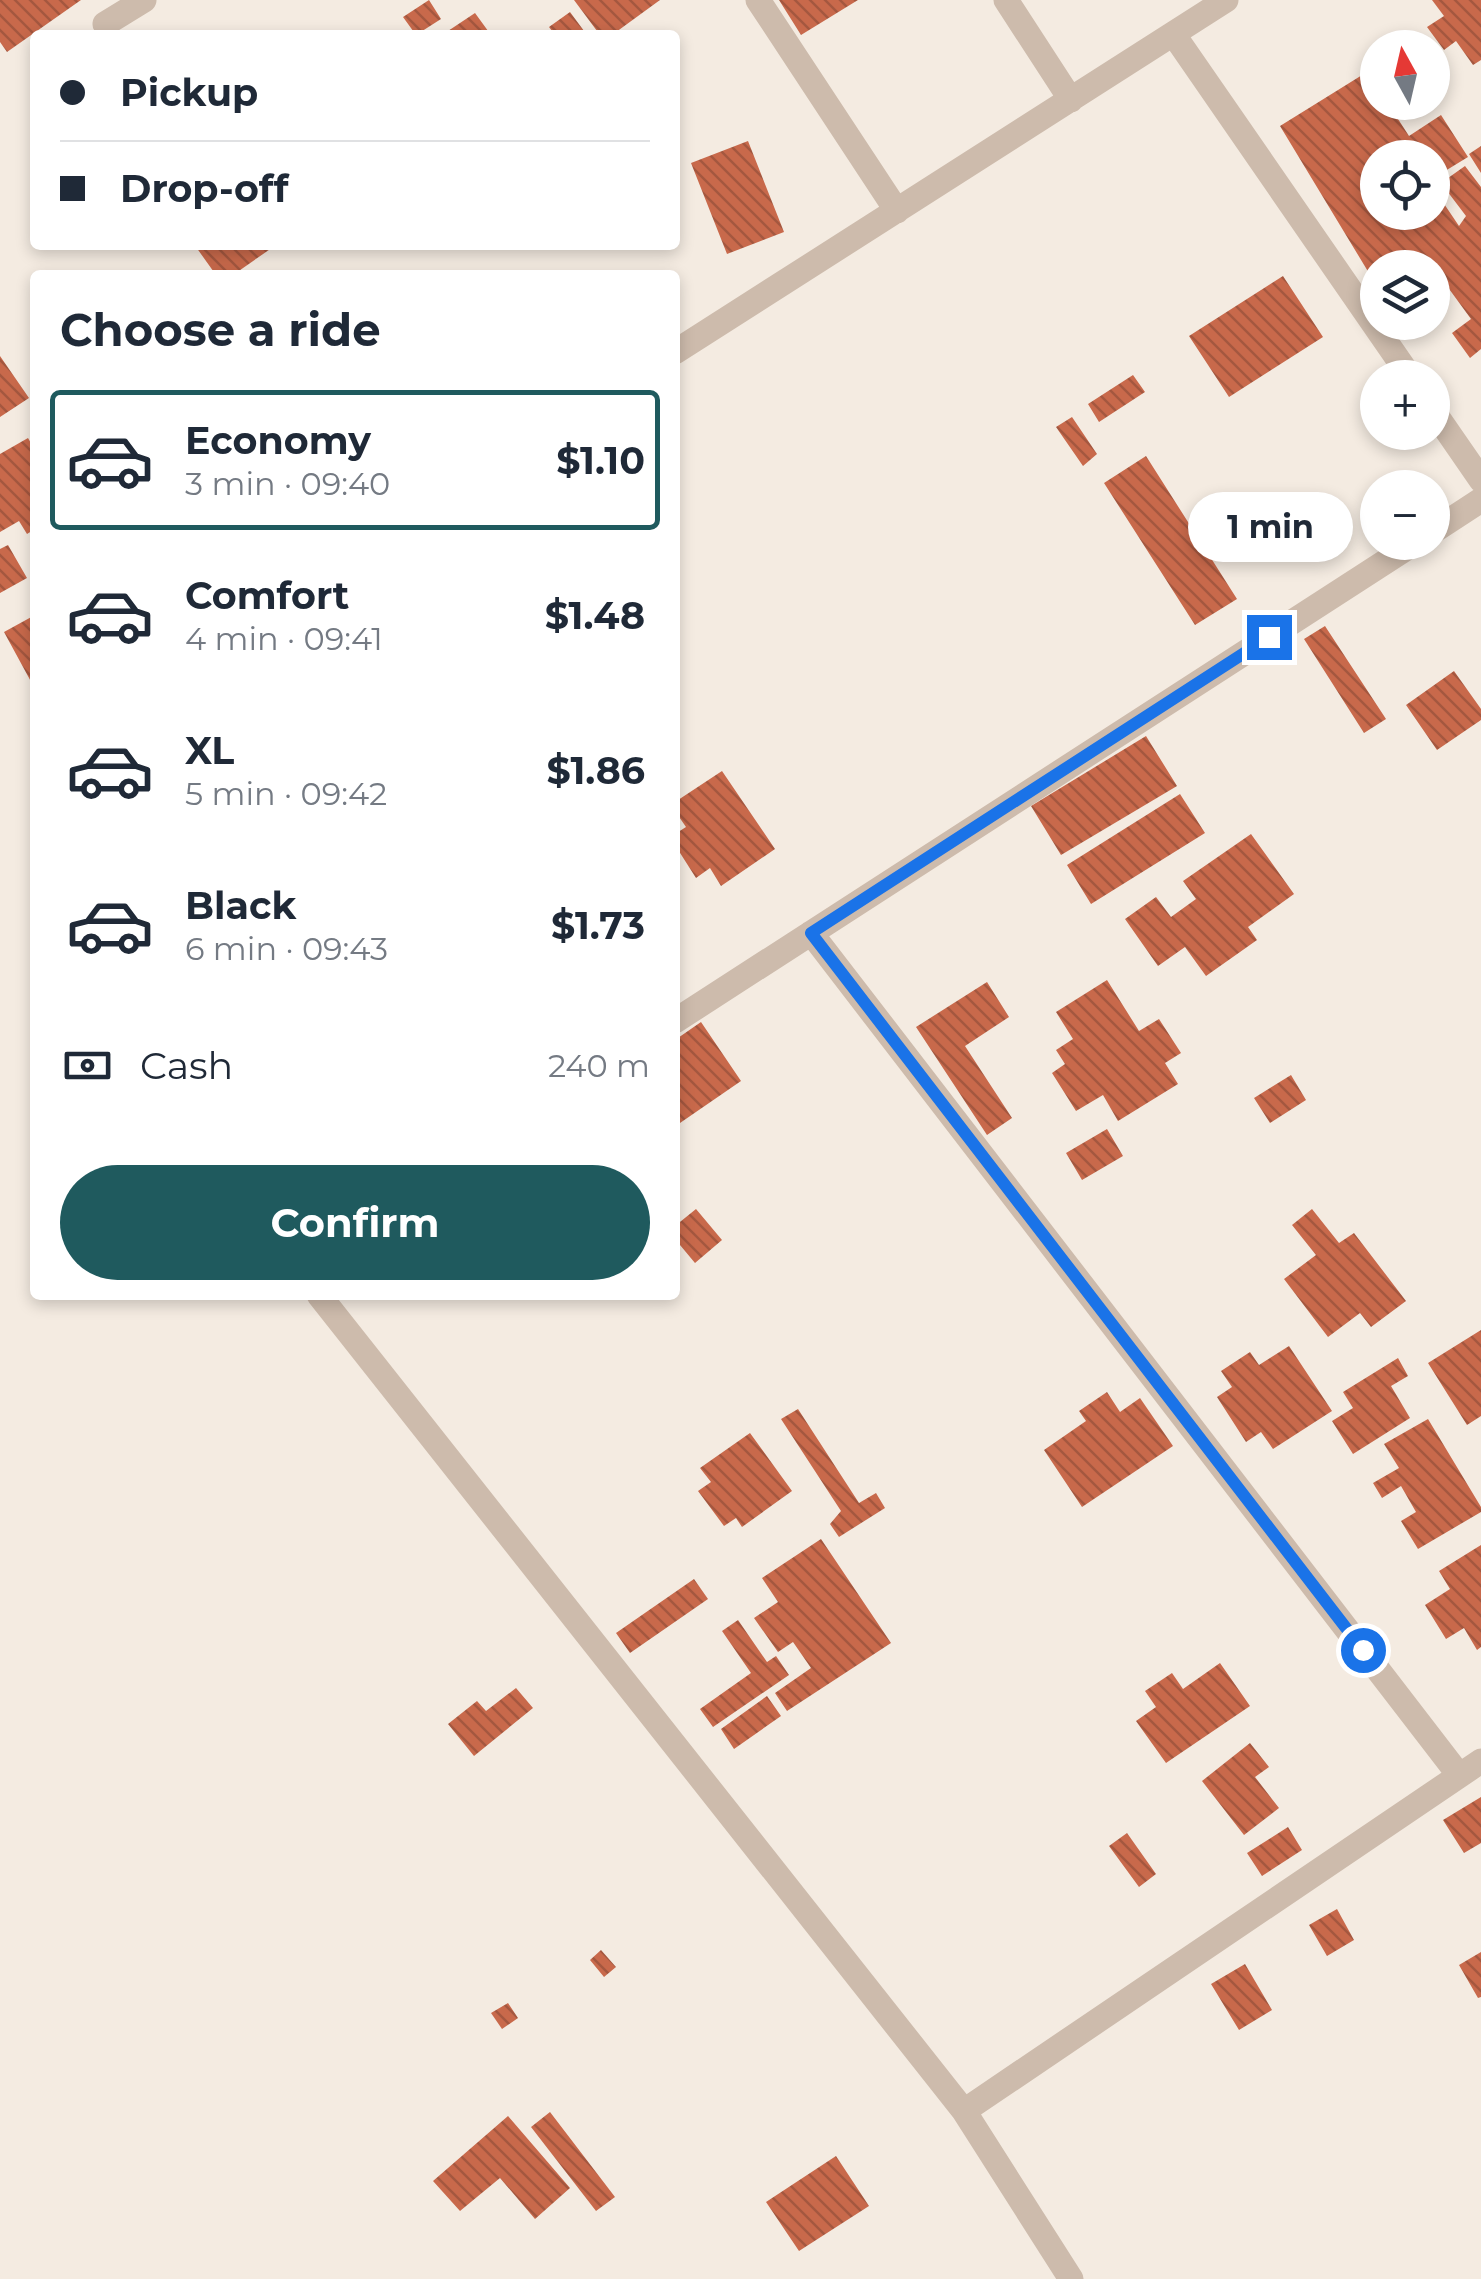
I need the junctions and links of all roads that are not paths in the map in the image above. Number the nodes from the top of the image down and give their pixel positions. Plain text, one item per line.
1 (144, 0) edge
2 (758, 0) edge
3 (1006, 0) edge
4 (1226, 0) edge
5 (105, 24) dead end
6 (1174, 35) junction
7 (1072, 100) junction
8 (897, 211) junction
9 (680, 349) edge
10 (1398, 360) edge
11 (1450, 435) edge
12 (1481, 480) edge
13 (1481, 500) edge
14 (1450, 520) edge
15 (1388, 560) edge
16 (811, 933) junction
17 (680, 1018) edge
18 (323, 1300) edge
19 (1470, 1768) edge
20 (964, 2111) junction
21 (1071, 2279) edge

1 - 5 street
2 - 8 street
3 - 7 street
4 - 6 street
6 - 7 street
6 - 10 street
7 - 8 street
8 - 9 street
11 - 12 street
13 - 14 street
15 - 16 street
16 - 17 street
16 - 19 street
18 - 20 street
19 - 20 street
20 - 21 street

